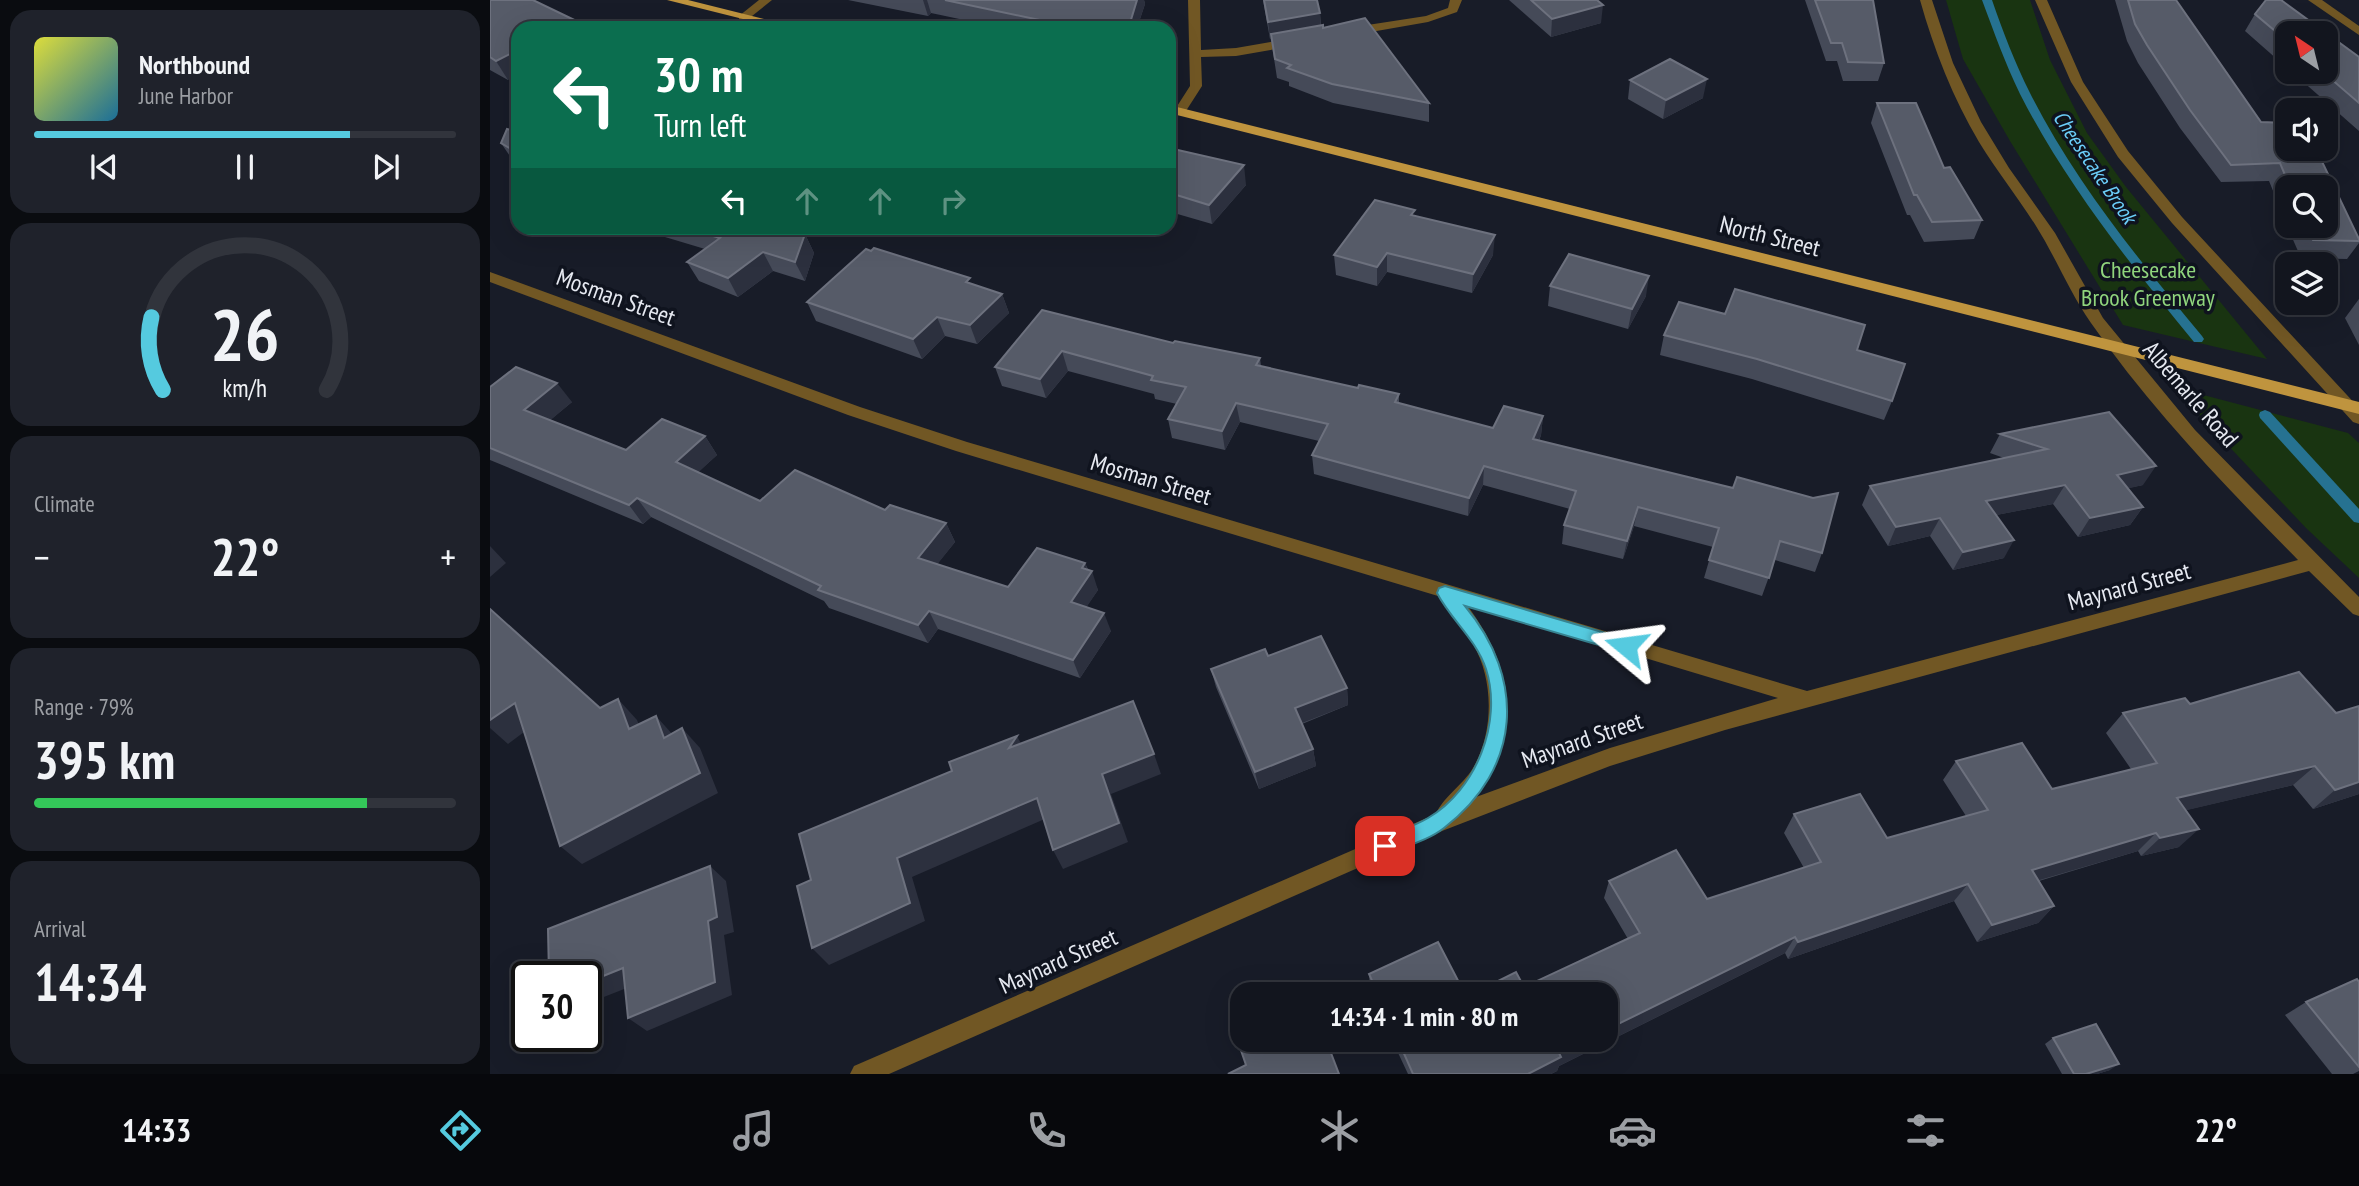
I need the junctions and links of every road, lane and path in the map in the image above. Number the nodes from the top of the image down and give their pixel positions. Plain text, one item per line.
1 (673, 0) edge
2 (766, 0) edge
3 (1194, 0) edge
4 (1456, 0) edge
5 (1926, 0) edge
6 (2041, 0) edge
7 (2314, 0) edge
8 (743, 18) junction
9 (758, 21) edge
10 (2359, 32) edge
11 (1338, 34) edge
12 (1309, 39) edge
13 (1196, 54) junction
14 (1176, 109) edge
15 (1176, 110) edge
16 (490, 277) edge
17 (2117, 346) junction
18 (2353, 407) edge
19 (2359, 418) edge
20 (2313, 563) junction
21 (1445, 593) junction
22 (2359, 609) edge
23 (1808, 699) junction
24 (1436, 824) junction
25 (862, 1074) edge

1 - 8 main road
2 - 8 street
3 - 13 street
4 - 11 street
5 - 17 street, Albemarle Road
6 - 18 street
7 - 10 street
8 - 9 main road
12 - 13 street
13 - 14 street
15 - 17 main road, North Street
16 - 21 street, Mosman Street
17 - 18 main road, North Street
17 - 20 street, Albemarle Road
18 - 19 street
20 - 22 street, Albemarle Road
20 - 23 street, Maynard Street
21 - 23 street, Mosman Street
21 - 24 street
23 - 24 street, Maynard Street
24 - 25 street, Maynard Street

